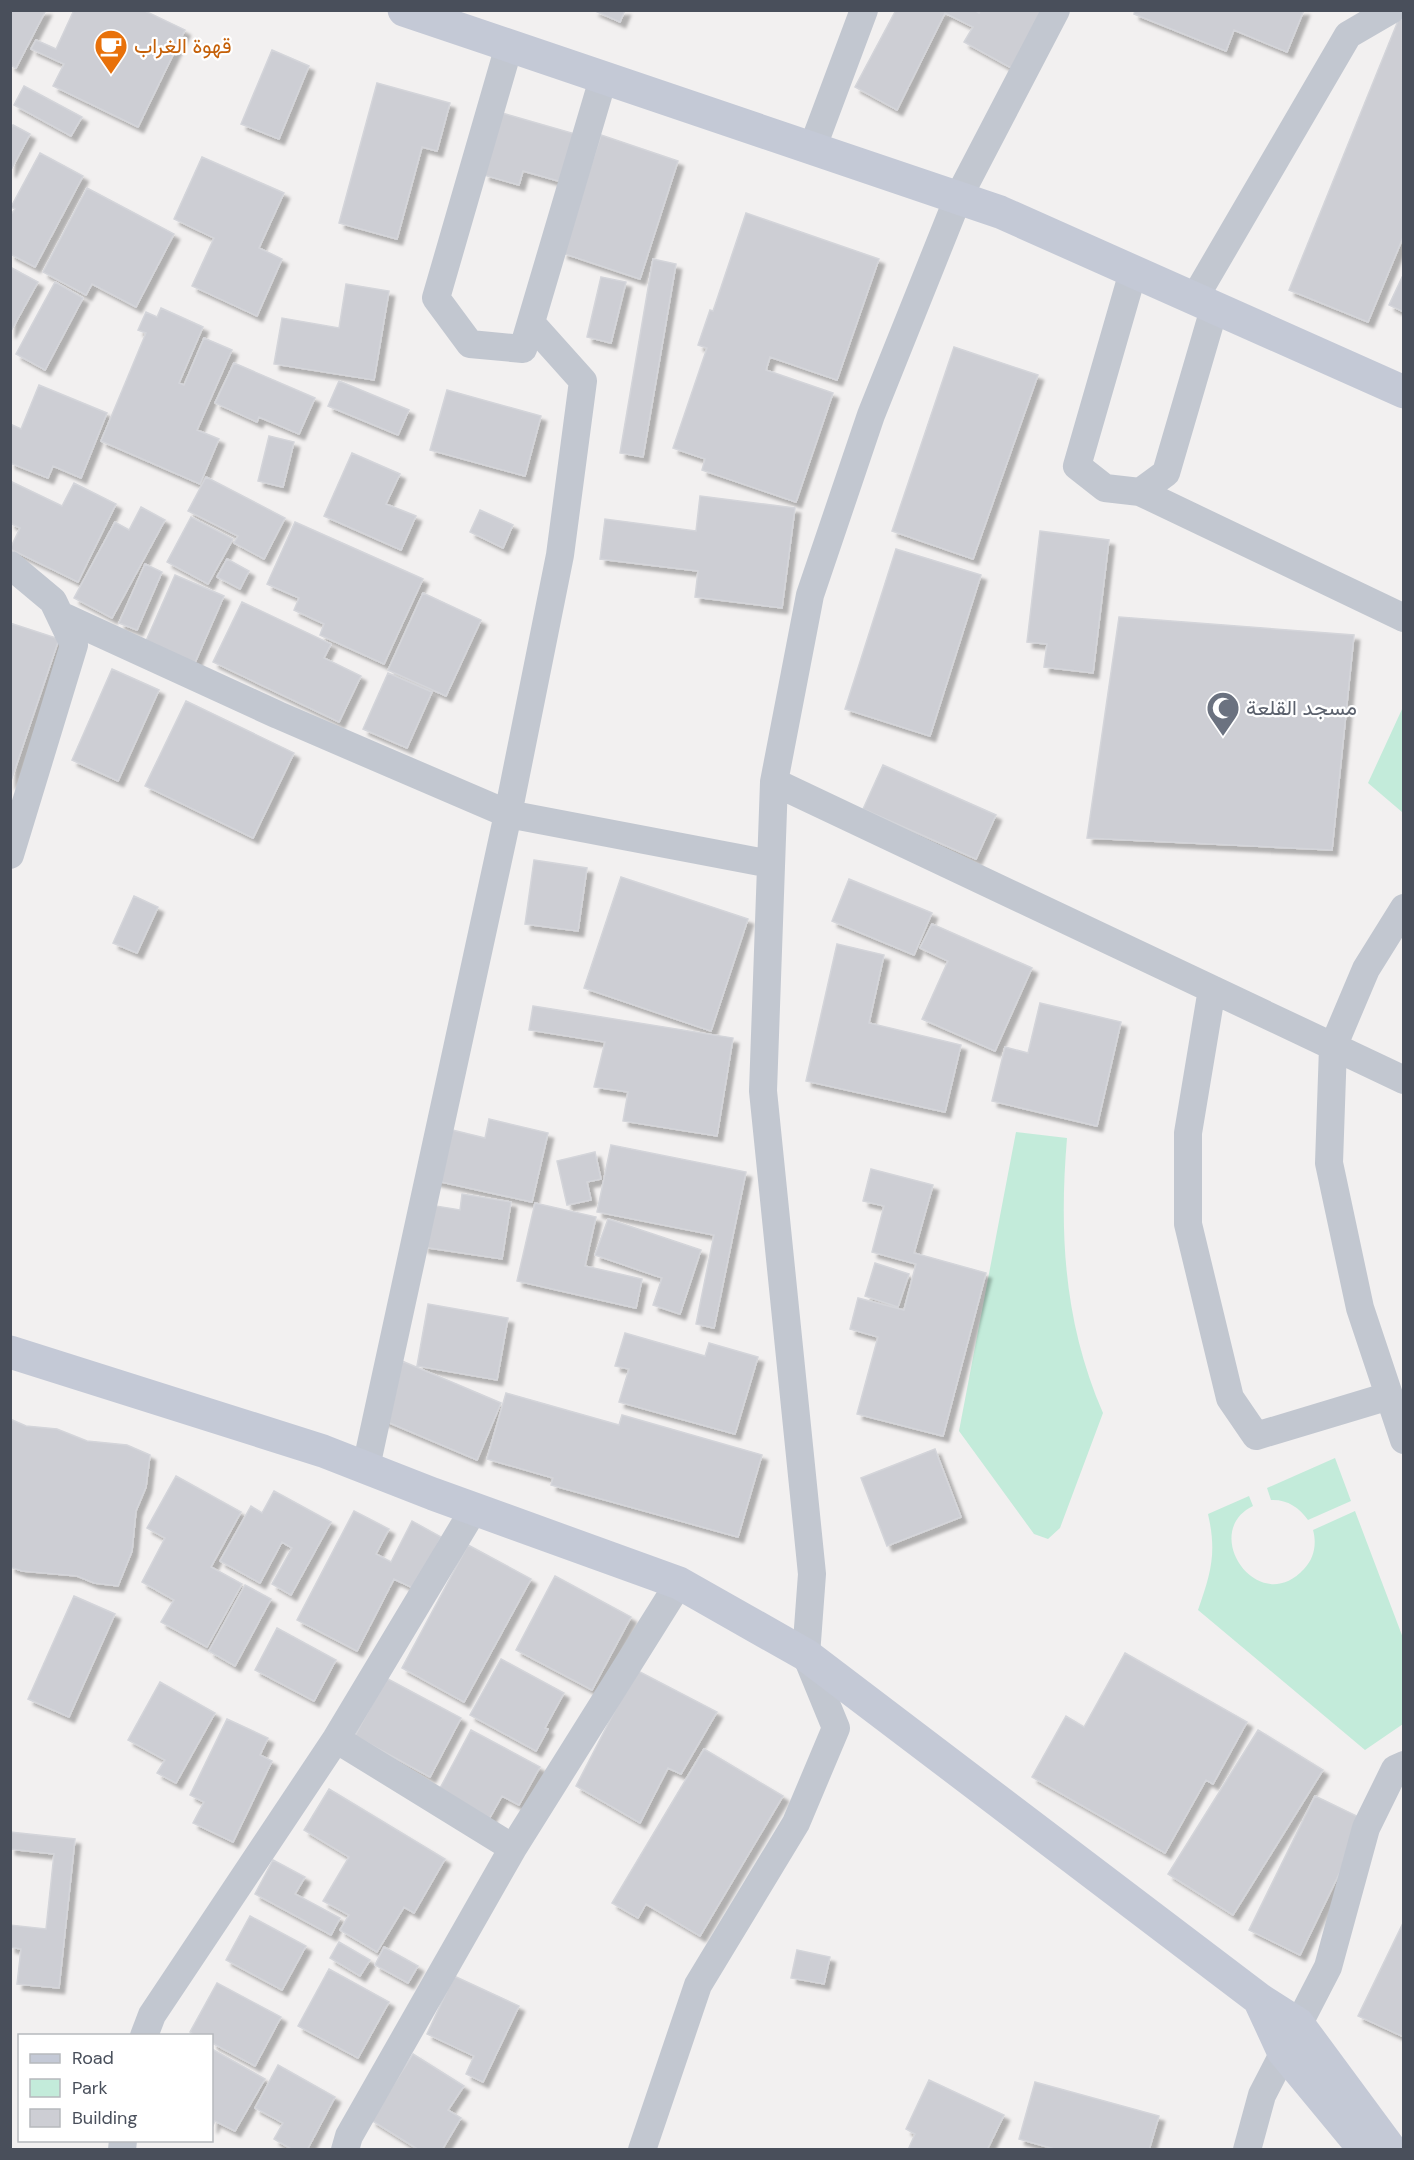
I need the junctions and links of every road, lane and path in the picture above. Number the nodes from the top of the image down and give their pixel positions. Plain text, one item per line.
1 (404, 10) edge
2 (864, 10) edge
3 (1056, 10) edge
4 (1391, 10) edge
5 (450, 18) edge
6 (509, 46) junction
7 (603, 79) junction
8 (812, 149) junction
9 (958, 198) junction
10 (1133, 272) junction
11 (1204, 304) junction
12 (531, 323) junction
13 (1404, 392) edge
14 (1140, 492) junction
15 (10, 565) edge
16 (60, 615) junction
17 (1404, 618) edge
18 (774, 782) junction
19 (508, 814) junction
20 (10, 855) edge
21 (771, 864) junction
22 (1404, 908) edge
23 (1212, 989) junction
24 (1333, 1047) junction
25 (1404, 1080) edge
26 (10, 1352) edge
27 (1389, 1396) junction
28 (1404, 1440) edge
29 (366, 1467) junction
30 (474, 1509) junction
31 (679, 1583) junction
32 (806, 1655) junction
33 (336, 1739) junction
34 (1404, 1766) edge
35 (513, 1848) junction
36 (145, 2034) edge
37 (1291, 2038) junction
38 (345, 2150) edge
39 (642, 2150) edge
40 (1247, 2150) edge
41 (1365, 2150) edge
42 (1391, 2150) edge

1 - 5 street
2 - 8 street
3 - 9 street
4 - 11 street
5 - 6 street
6 - 7 street
6 - 12 street
7 - 8 street
7 - 12 street
8 - 9 street
9 - 10 street
9 - 18 street
10 - 11 street
10 - 14 street
11 - 13 street
11 - 14 street
12 - 19 street
14 - 17 street
15 - 16 street
16 - 19 street
16 - 20 street
18 - 21 street
18 - 23 street
19 - 21 street
19 - 29 street
21 - 32 street
22 - 24 street
23 - 24 street
23 - 27 street
24 - 25 street
24 - 27 street
26 - 29 street
27 - 28 street
29 - 30 street
30 - 31 street
30 - 33 street
31 - 32 street
31 - 35 street
32 - 37 street
32 - 39 street
33 - 35 street
33 - 36 street
34 - 37 street
35 - 38 street
37 - 40 street
37 - 41 street
37 - 42 street

